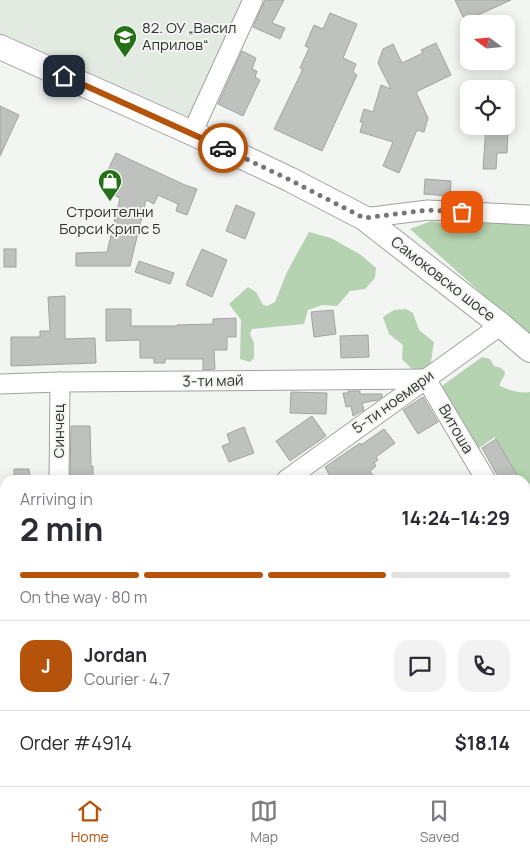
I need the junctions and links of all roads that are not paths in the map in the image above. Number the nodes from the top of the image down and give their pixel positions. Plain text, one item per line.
1 (253, 0) edge
2 (0, 47) edge
3 (192, 133) junction
4 (530, 215) edge
5 (364, 218) junction
6 (501, 325) junction
7 (530, 350) edge
8 (426, 379) junction
9 (60, 382) junction
10 (0, 384) edge
11 (59, 475) edge
12 (293, 475) edge
13 (483, 475) edge

1 - 3 street
2 - 3 main road, Самоковско шосе
3 - 5 main road, Самоковско шосе
4 - 5 street
5 - 6 main road, Самоковско шосе
6 - 7 main road, Самоковско шосе
6 - 8 street, 5-ти ноември
8 - 9 street, 3-ти май
8 - 12 street, 5-ти ноември
8 - 13 street, Витоша
9 - 10 street, 3-ти май
9 - 11 street, Синчец

